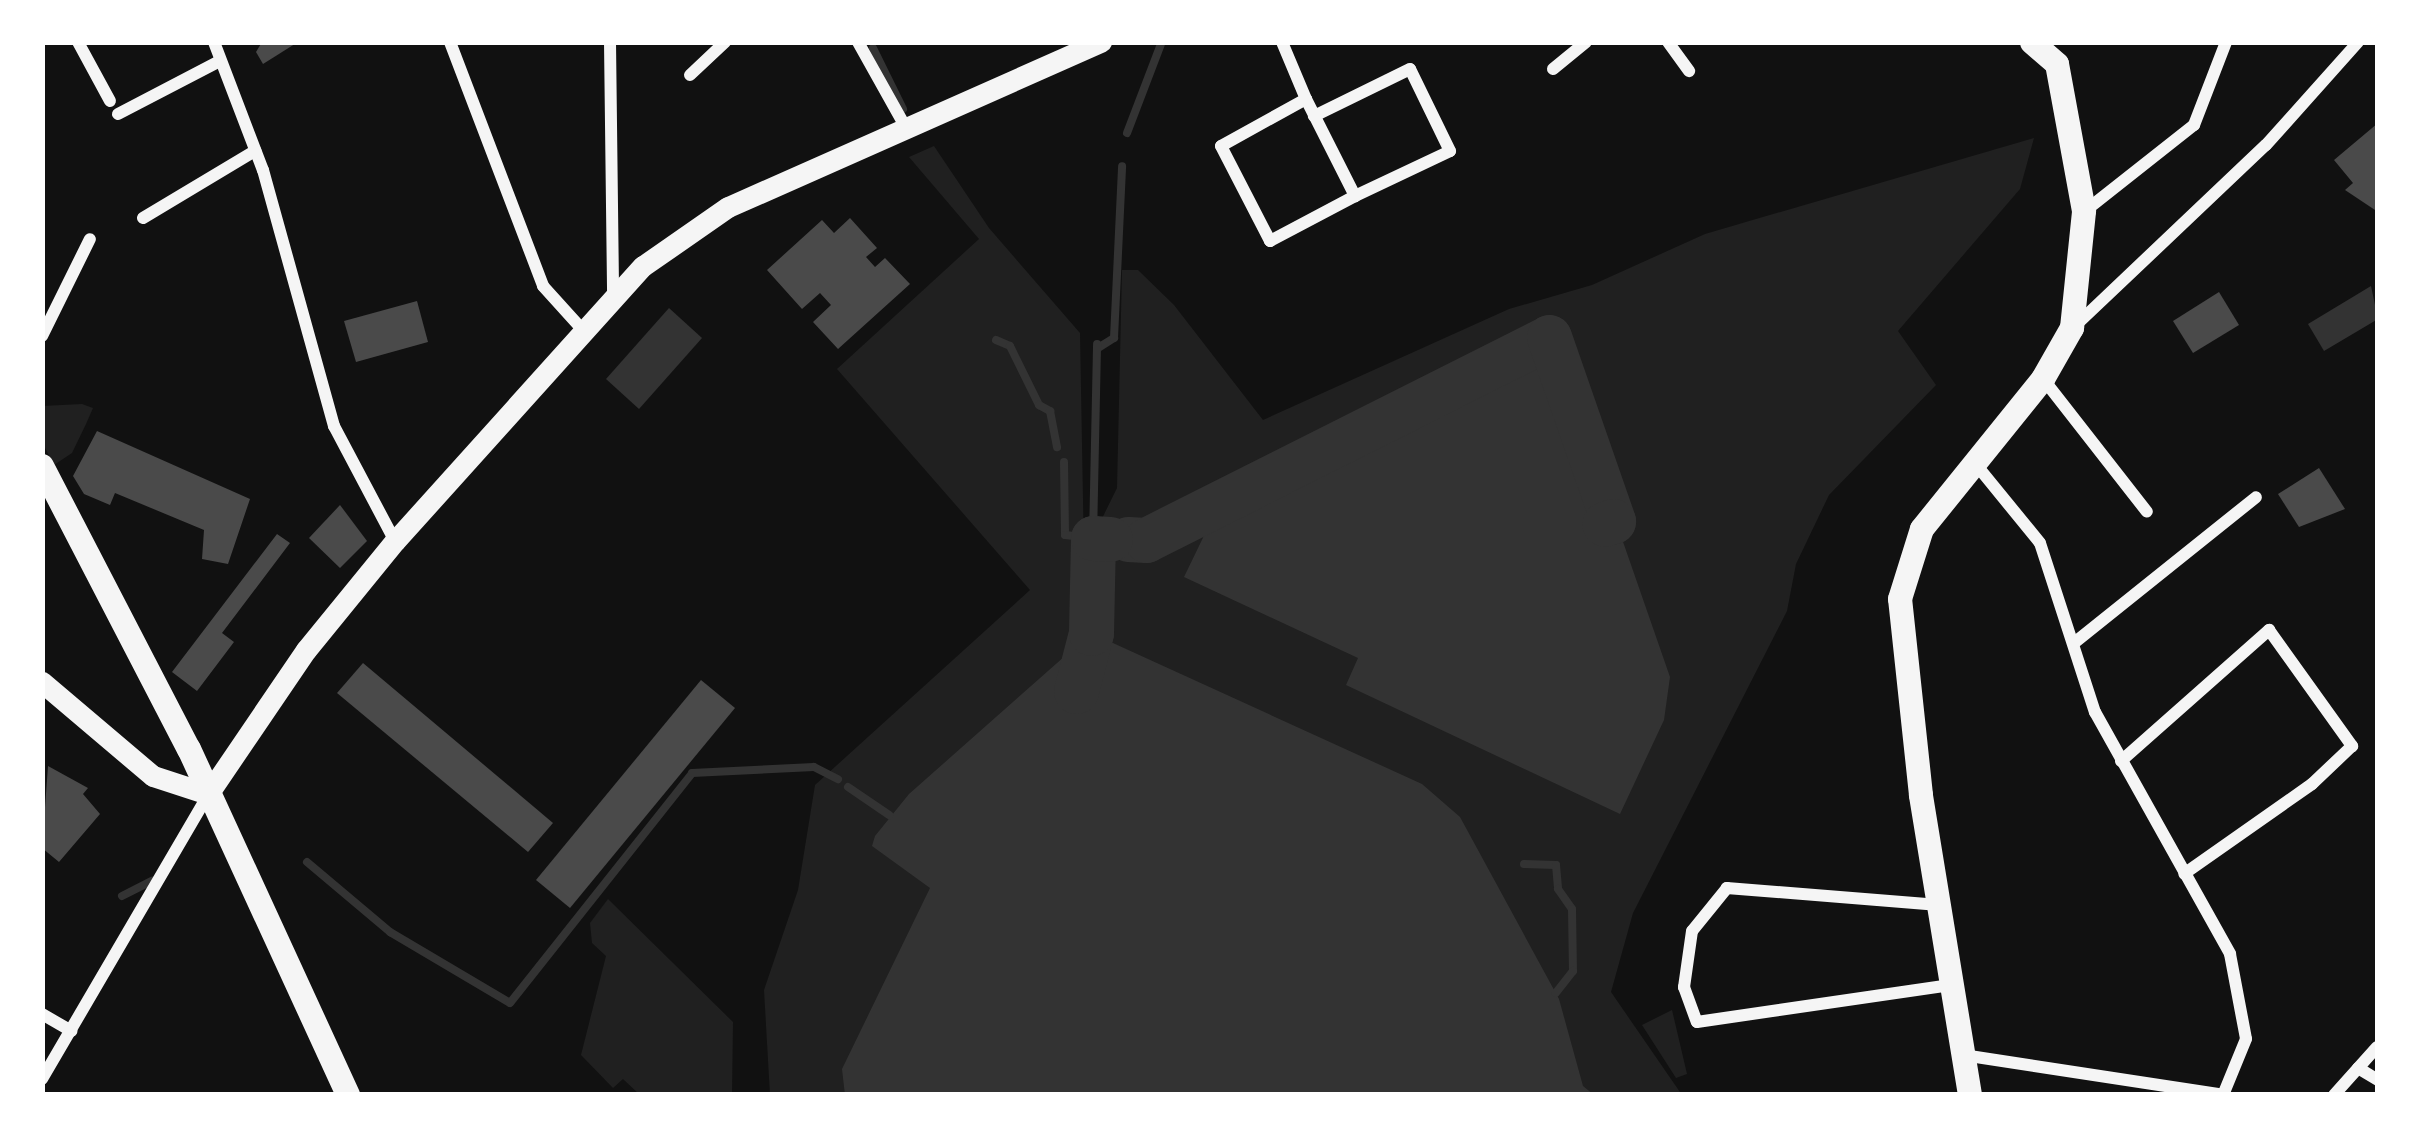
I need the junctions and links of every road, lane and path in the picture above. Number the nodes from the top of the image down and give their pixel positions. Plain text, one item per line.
1 (78, 42) edge
2 (214, 42) edge
3 (450, 42) edge
4 (610, 42) edge
5 (725, 42) edge
6 (858, 42) edge
7 (1101, 42) edge
8 (1282, 42) edge
9 (1586, 42) edge
10 (1668, 42) edge
11 (2032, 42) edge
12 (2226, 42) edge
13 (2358, 42) edge
14 (1050, 52) edge
15 (2062, 53) edge
16 (220, 61) junction
17 (1553, 69) dead end
18 (1689, 71) dead end
19 (690, 75) dead end
20 (1306, 99) junction
21 (110, 100) dead end
22 (118, 115) dead end
23 (1314, 116) junction
24 (906, 128) junction
25 (255, 151) junction
26 (1355, 196) junction
27 (2084, 212) junction
28 (143, 218) dead end
29 (90, 239) dead end
30 (613, 295) junction
31 (581, 328) junction
32 (2072, 328) junction
33 (42, 336) edge
34 (2043, 379) junction
35 (1974, 461) junction
36 (42, 466) edge
37 (2256, 497) dead end
38 (2147, 512) dead end
39 (395, 541) junction
40 (2074, 643) junction
41 (42, 682) edge
42 (2121, 760) junction
43 (208, 794) junction
44 (2184, 874) junction
45 (1939, 904) junction
46 (1952, 985) junction
47 (42, 1014) edge
48 (72, 1031) junction
49 (2377, 1047) edge
50 (1963, 1055) junction
51 (2358, 1068) junction
52 (42, 1078) edge
53 (2378, 1080) edge
54 (348, 1095) edge
55 (1970, 1095) edge
56 (2223, 1095) edge
57 (2334, 1095) edge

1 - 21 street
2 - 16 street
3 - 31 street
4 - 30 street
5 - 19 street
6 - 24 street
7 - 14 street
8 - 20 street
9 - 17 street
10 - 18 street
11 - 15 main road
12 - 27 street
13 - 32 street
14 - 24 street
15 - 27 main road
16 - 22 street
16 - 25 street
20 - 23 street
20 - 26 street
23 - 26 street
23 - 26 street
24 - 30 street
25 - 28 street
25 - 39 street
27 - 32 main road
29 - 33 street
30 - 31 street
31 - 39 street
32 - 34 main road
34 - 35 main road
34 - 38 street
35 - 40 street
35 - 45 main road
36 - 43 main road
37 - 40 street
39 - 43 street
40 - 42 street
41 - 43 street
42 - 44 street
42 - 44 street
43 - 48 street
43 - 54 main road
44 - 56 street
45 - 46 main road
45 - 46 street
46 - 50 main road
47 - 48 street
48 - 52 street
49 - 51 street
50 - 55 main road
50 - 56 street
51 - 53 street
51 - 57 street

